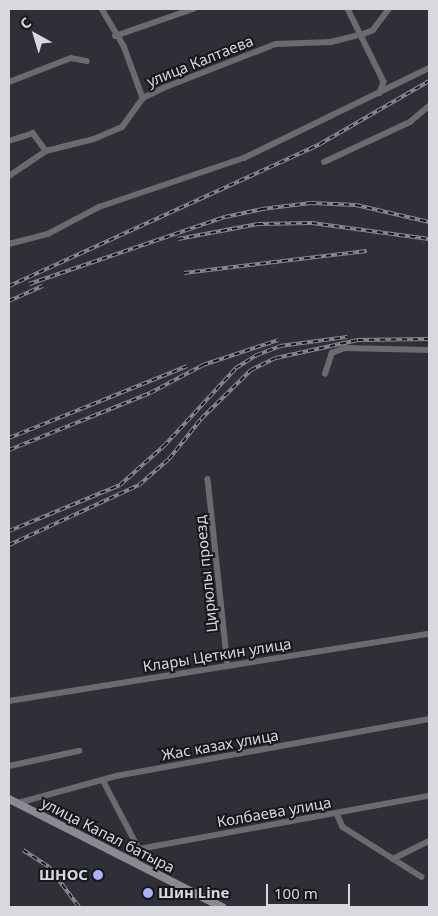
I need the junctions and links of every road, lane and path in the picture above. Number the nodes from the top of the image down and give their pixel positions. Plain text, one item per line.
1 (102, 9) edge
2 (193, 9) edge
3 (348, 9) edge
4 (389, 9) edge
5 (357, 35) junction
6 (115, 36) junction
7 (87, 61) dead end
8 (429, 68) edge
9 (9, 82) edge
10 (380, 93) junction
11 (143, 98) junction
12 (429, 106) edge
13 (9, 141) edge
14 (46, 151) junction
15 (324, 162) dead end
16 (9, 176) edge
17 (9, 244) edge
18 (429, 350) edge
19 (325, 374) dead end
20 (208, 479) dead end
21 (429, 634) edge
22 (228, 666) junction
23 (9, 701) edge
24 (429, 719) edge
25 (79, 751) dead end
26 (9, 766) edge
27 (103, 780) junction
28 (429, 796) edge
29 (9, 800) edge
30 (18, 804) junction
31 (337, 814) junction
32 (429, 840) edge
33 (139, 849) junction
34 (393, 859) junction
35 (134, 864) junction
36 (422, 877) dead end
37 (222, 907) edge

1 - 6 street
2 - 6 street
3 - 5 street
4 - 5 street, улица Калтаева
5 - 10 street
5 - 11 street, улица Калтаева
6 - 11 street
7 - 9 street
8 - 10 street
10 - 17 street
11 - 14 street, улица Калтаева
12 - 15 street
13 - 14 street
14 - 16 street, улица Калтаева
18 - 19 street
20 - 22 street, Цирюлы проезд
21 - 22 street, Клары Цеткин улица
22 - 23 street, Клары Цеткин улица
24 - 27 street, Жас казах улица
25 - 26 street
27 - 30 street, Жас казах улица
27 - 33 street
28 - 31 street, Колбаева улица
29 - 30 main road, улица Капал батыра
30 - 35 main road, улица Капал батыра
31 - 33 street, Колбаева улица
31 - 34 street
32 - 34 street
33 - 35 street
34 - 36 street
35 - 37 main road, улица Капал батыра

